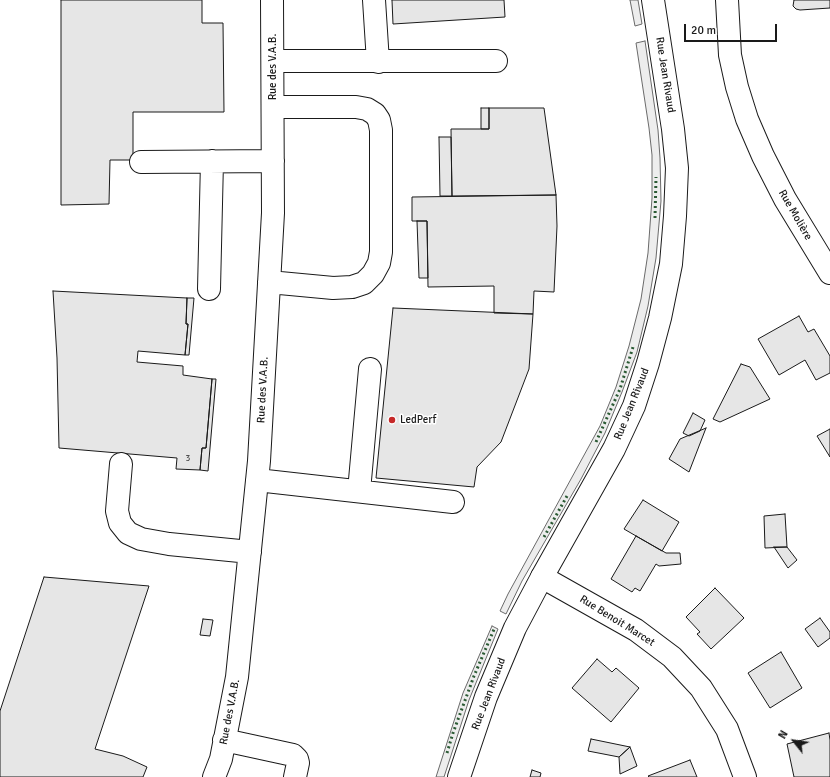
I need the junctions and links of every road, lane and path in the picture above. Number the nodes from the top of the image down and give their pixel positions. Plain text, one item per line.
1 (272, 0) edge
2 (374, 0) edge
3 (653, 0) edge
4 (727, 0) edge
5 (273, 61) junction
6 (496, 61) dead end
7 (378, 62) junction
8 (273, 107) junction
9 (212, 161) junction
10 (273, 161) junction
11 (141, 162) dead end
12 (830, 274) edge
13 (269, 282) junction
14 (209, 289) dead end
15 (370, 369) dead end
16 (121, 464) dead end
17 (257, 480) junction
18 (359, 491) junction
19 (453, 502) dead end
20 (250, 552) junction
21 (542, 577) junction
22 (224, 740) junction
23 (214, 777) edge
24 (295, 777) edge
25 (460, 777) edge
26 (745, 777) edge

1 - 5 street, Rue des V.A.B.
2 - 7 street
3 - 21 street, Rue Jean Rivaud
4 - 12 street, Rue Molière
5 - 7 street
5 - 8 street, Rue des V.A.B.
6 - 7 street
8 - 10 street, Rue des V.A.B.
8 - 13 street
9 - 10 street
9 - 11 street
9 - 14 street
10 - 13 street, Rue des V.A.B.
13 - 17 street, Rue des V.A.B.
15 - 18 street
16 - 20 street
17 - 18 street
17 - 20 street, Rue des V.A.B.
18 - 19 street
20 - 22 street, Rue des V.A.B.
21 - 25 street, Rue Jean Rivaud
21 - 26 street, Rue Benoit Marcet
22 - 23 street, Rue des V.A.B.
22 - 24 street

